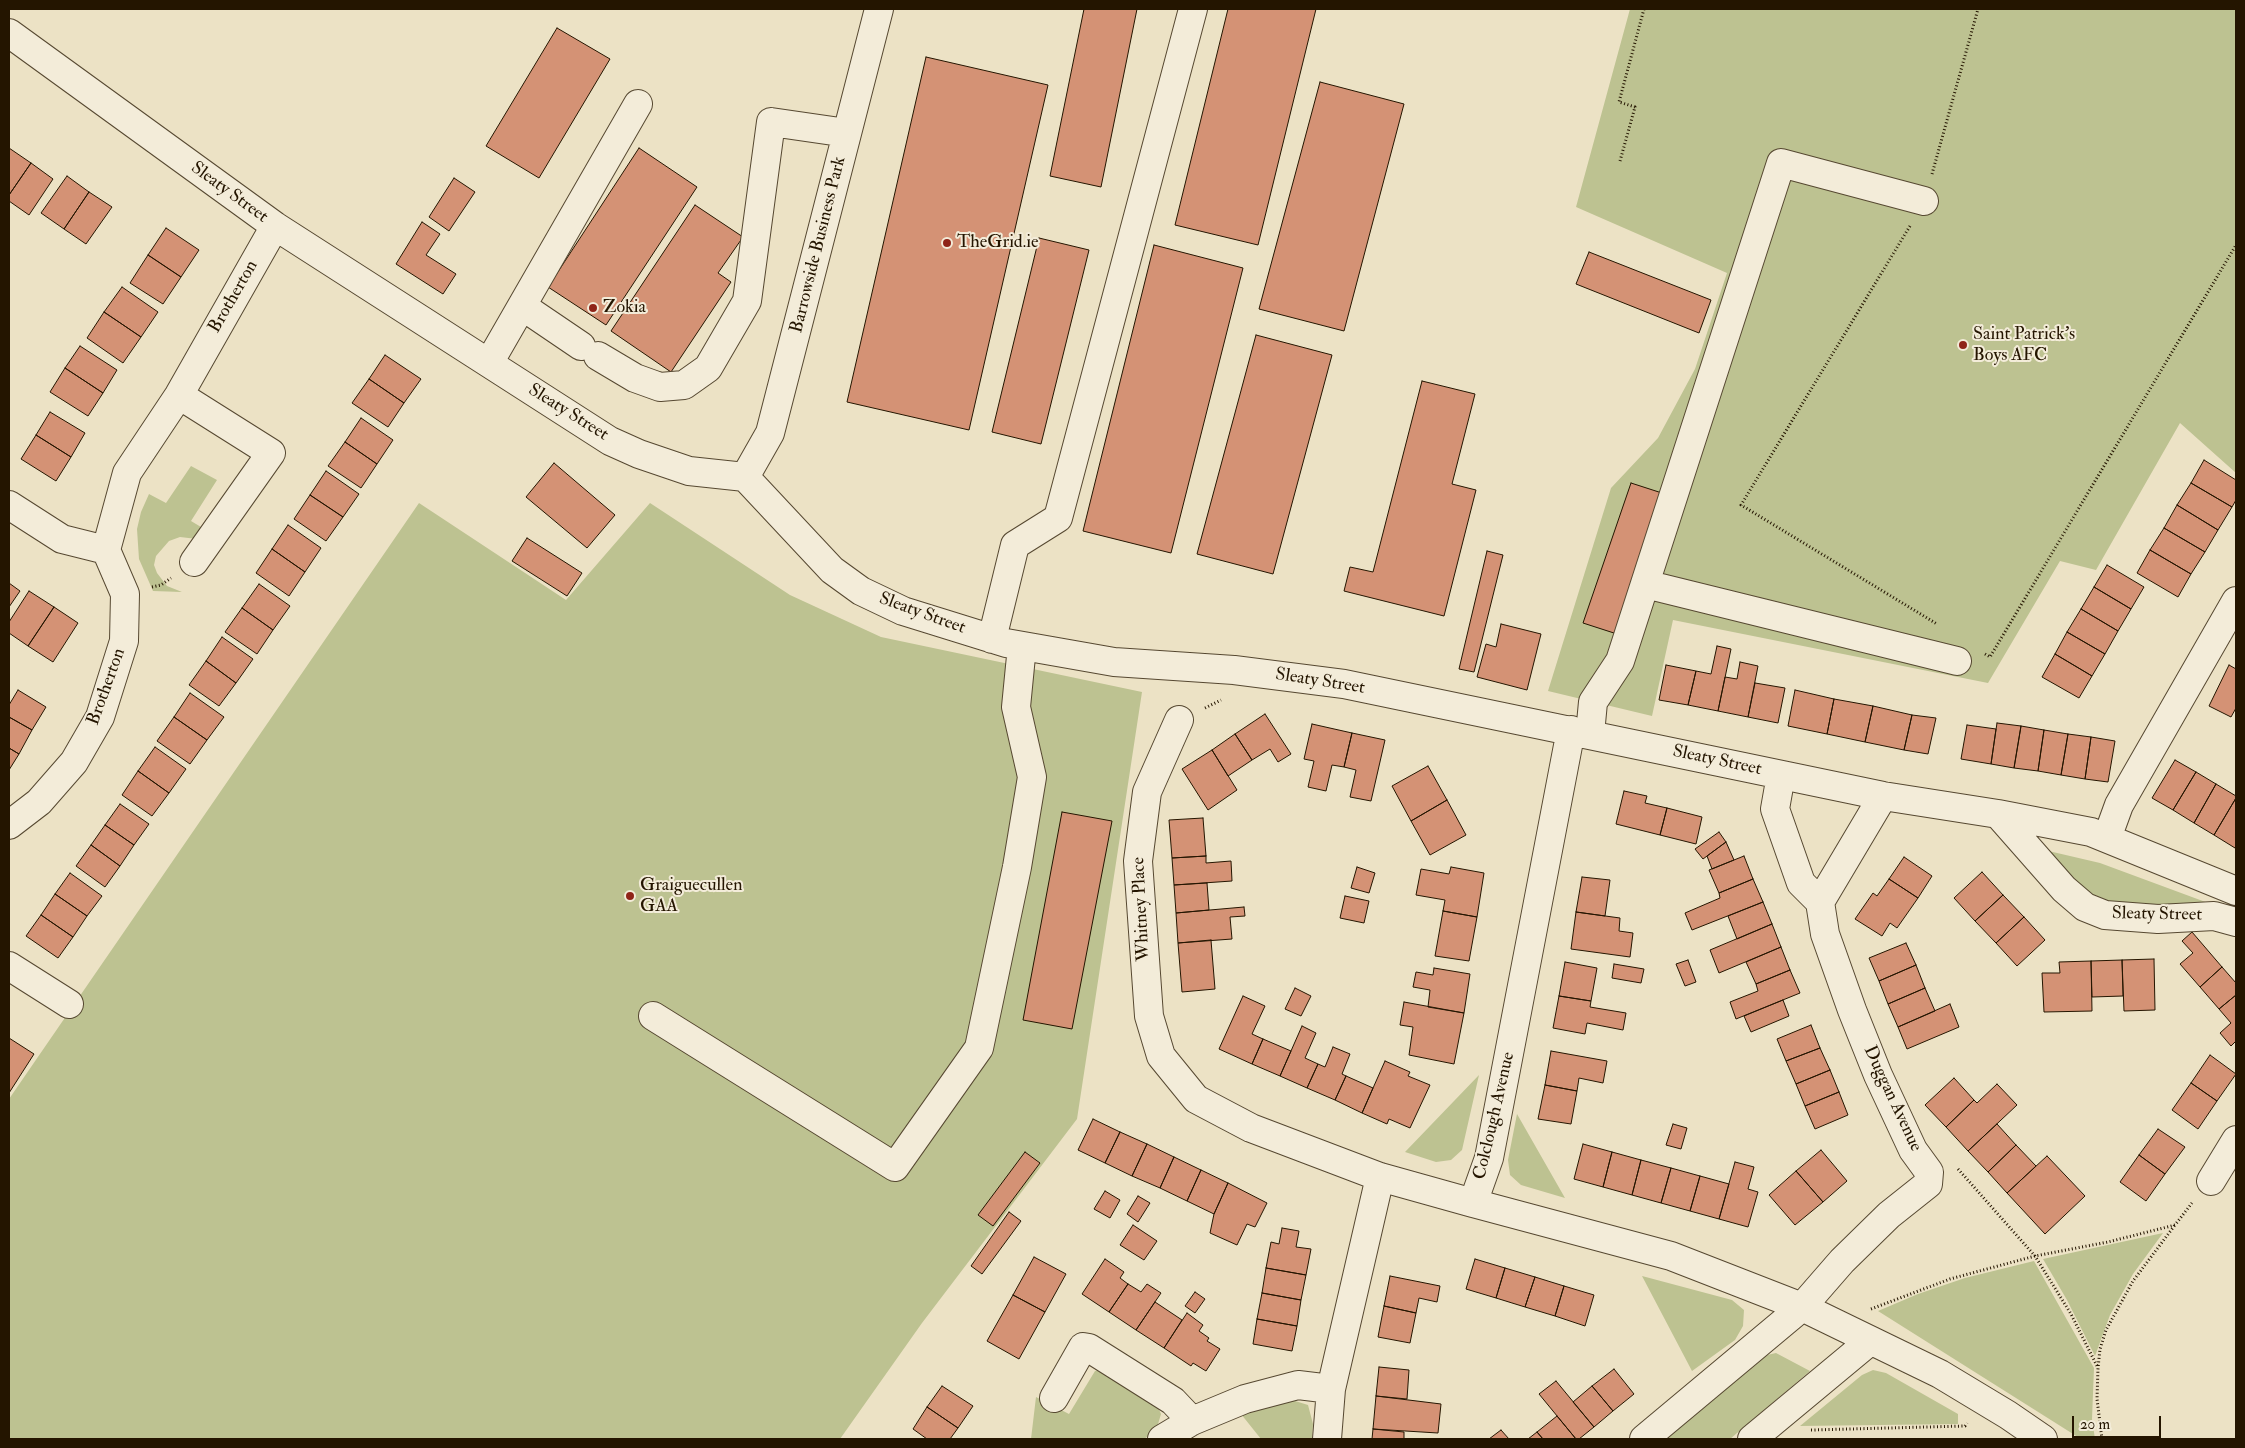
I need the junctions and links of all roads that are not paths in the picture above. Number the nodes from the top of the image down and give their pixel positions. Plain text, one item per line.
1 (879, 9) edge
2 (1193, 9) edge
3 (9, 33) edge
4 (638, 104) dead end
5 (848, 133) junction
6 (1924, 201) road end
7 (275, 226) junction
8 (522, 306) junction
9 (489, 363) junction
10 (179, 395) junction
11 (746, 477) junction
12 (9, 505) edge
13 (106, 550) junction
14 (194, 562) road end
15 (1645, 584) junction
16 (2236, 601) edge
17 (2228, 634) edge
18 (992, 638) junction
19 (1022, 646) junction
20 (1957, 661) dead end
21 (1179, 720) dead end
22 (1581, 732) junction
23 (1781, 775) junction
24 (1883, 796) junction
25 (1998, 814) junction
26 (9, 825) edge
27 (2107, 838) junction
28 (2236, 891) edge
29 (1820, 902) junction
30 (2236, 922) edge
31 (9, 966) edge
32 (69, 1004) dead end
33 (654, 1016) dead end
34 (1148, 1016) joint
35 (2236, 1140) edge
36 (1380, 1177) junction
37 (2211, 1182) road end
38 (1474, 1203) junction
39 (1802, 1307) junction
40 (1870, 1341) junction
41 (1332, 1389) junction
42 (1054, 1398) dead end
43 (1192, 1421) junction
44 (1162, 1439) edge
45 (1327, 1439) edge
46 (1644, 1439) edge
47 (1752, 1439) edge
48 (2043, 1439) edge

1 - 5 street, Barrowside Business Park
2 - 18 street
3 - 7 street, Sleaty Street
4 - 8 street
5 - 8 street
5 - 11 street, Barrowside Business Park
6 - 15 street, Colclough Avenue
7 - 9 street, Sleaty Street
7 - 10 street, Brotherton
8 - 9 street
9 - 11 street, Sleaty Street
10 - 13 street, Brotherton
10 - 14 street
11 - 18 street, Sleaty Street
12 - 13 street
13 - 26 street, Brotherton
15 - 20 street
15 - 22 street, Colclough Avenue
16 - 17 street
17 - 27 street
18 - 19 street, Sleaty Street
19 - 22 street, Sleaty Street
19 - 33 street
21 - 34 street, Whitney Place
22 - 23 street, Sleaty Street
22 - 38 street, Colclough Avenue
23 - 24 street, Sleaty Street
23 - 29 street
24 - 25 street, Sleaty Street
24 - 29 street
25 - 27 street, Sleaty Street
25 - 30 street, Sleaty Street
27 - 28 street, Sleaty Street
29 - 39 street, Duggan Avenue
31 - 32 street
34 - 36 street, Colclough Avenue
35 - 37 street
36 - 38 street, Colclough Avenue
36 - 41 street
38 - 39 street
39 - 40 street
39 - 46 street, Duggan Avenue
40 - 47 street
40 - 48 street
41 - 43 street
41 - 45 street
42 - 43 street
43 - 44 street

